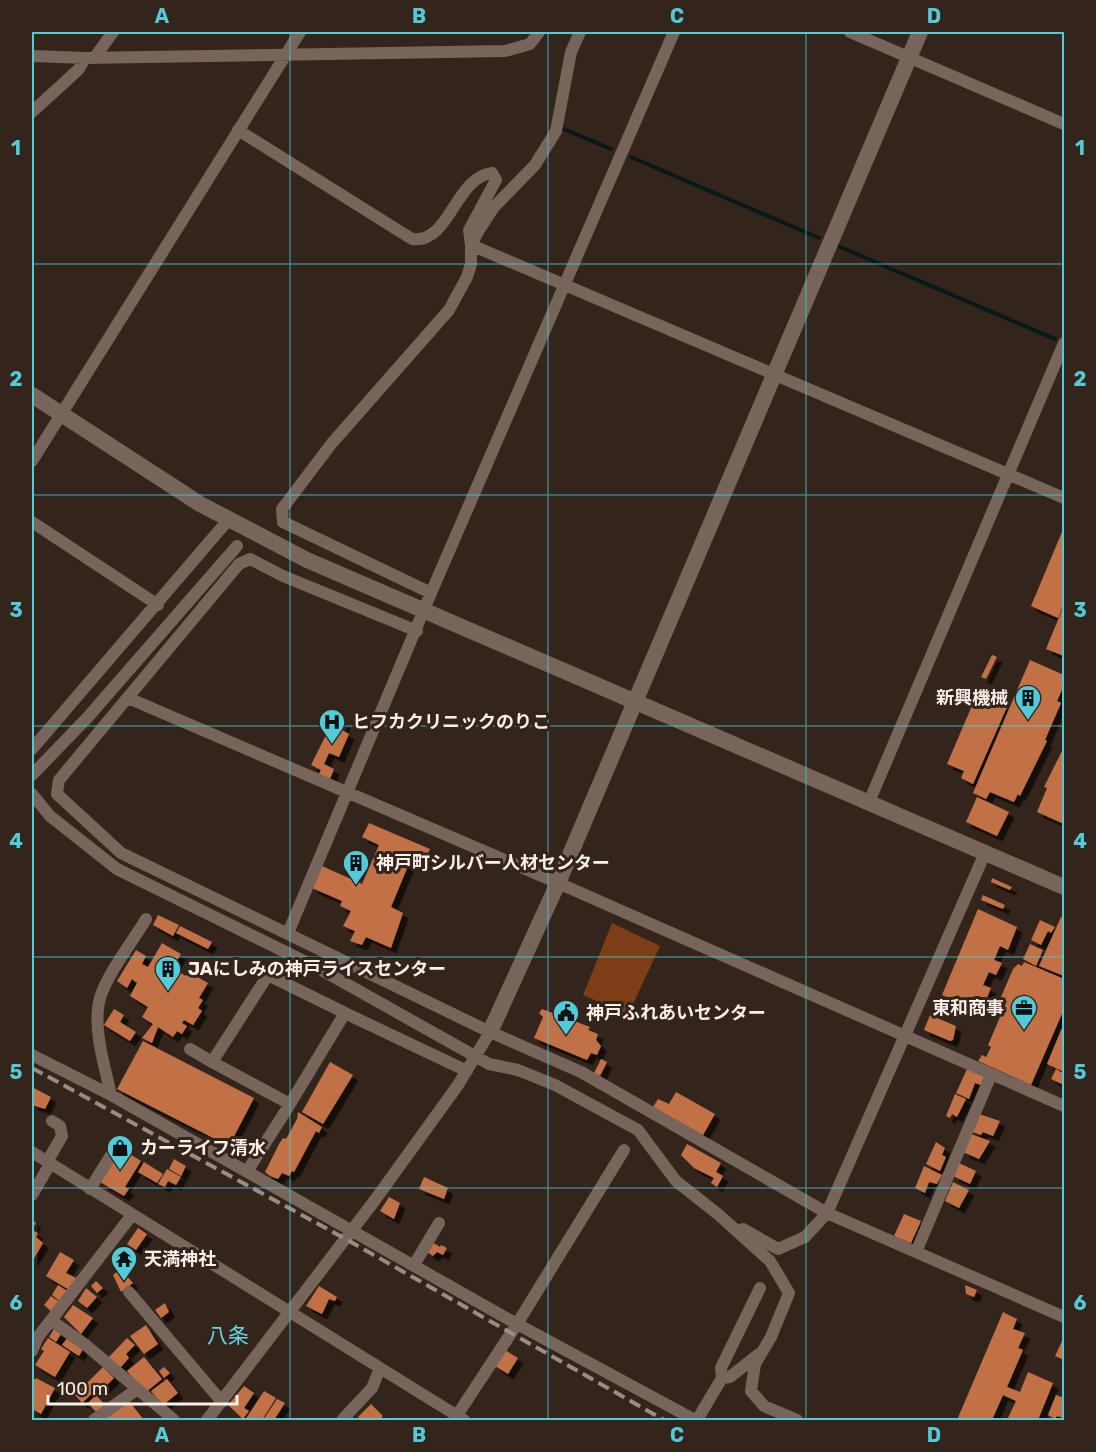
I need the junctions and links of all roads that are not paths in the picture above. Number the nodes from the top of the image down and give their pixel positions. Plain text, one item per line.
1 (112, 32) edge
2 (300, 32) edge
3 (539, 32) edge
4 (580, 32) edge
5 (674, 32) edge
6 (850, 32) edge
7 (920, 32) edge
8 (32, 56) edge
9 (285, 56) junction
10 (909, 57) junction
11 (90, 58) junction
12 (32, 112) edge
13 (1065, 124) edge
14 (238, 130) junction
15 (471, 245) junction
16 (564, 284) junction
17 (1065, 343) edge
18 (772, 375) junction
19 (32, 395) edge
20 (62, 415) junction
21 (32, 461) edge
22 (1008, 474) junction
23 (1065, 498) edge
24 (229, 519) junction
25 (32, 522) edge
26 (237, 546) dead end
27 (431, 593) junction
28 (158, 605) junction
29 (423, 612) junction
30 (417, 631) junction
31 (128, 698) junction
32 (635, 702) junction
33 (32, 749) edge
34 (32, 775) edge
35 (347, 792) junction
36 (32, 794) edge
37 (869, 802) junction
38 (986, 852) junction
39 (558, 883) junction
40 (1065, 887) edge
41 (146, 919) dead end
42 (288, 933) junction
43 (345, 1013) junction
44 (490, 1032) junction
45 (904, 1036) junction
46 (190, 1049) dead end
47 (32, 1055) edge
48 (476, 1056) junction
49 (212, 1062) junction
50 (466, 1071) junction
51 (991, 1075) junction
52 (111, 1095) junction
53 (290, 1104) junction
54 (1065, 1106) edge
55 (52, 1121) dead end
56 (120, 1141) dead end
57 (624, 1150) dead end
58 (32, 1152) edge
59 (49, 1163) junction
60 (248, 1170) junction
61 (90, 1189) junction
62 (32, 1195) edge
63 (827, 1213) junction
64 (132, 1215) junction
65 (719, 1215) junction
66 (439, 1223) dead end
67 (351, 1229) junction
68 (916, 1252) junction
69 (414, 1265) junction
70 (760, 1288) dead end
71 (129, 1292) dead end
72 (288, 1312) junction
73 (1065, 1317) edge
74 (52, 1321) junction
75 (517, 1324) junction
76 (32, 1351) edge
77 (762, 1351) junction
78 (380, 1368) junction
79 (722, 1378) junction
80 (136, 1390) junction
81 (222, 1402) junction
82 (459, 1419) edge
83 (94, 1420) edge
84 (174, 1420) edge
85 (207, 1420) edge
86 (342, 1420) edge
87 (696, 1420) edge
88 (796, 1420) edge

1 - 11 street
2 - 9 street
3 - 9 street
4 - 15 street
5 - 16 street
6 - 10 street
7 - 10 street
8 - 11 street
9 - 11 street
9 - 14 street
10 - 13 street
10 - 18 street
11 - 12 street
14 - 15 street
14 - 20 street
15 - 16 street
15 - 27 street
16 - 18 street
16 - 27 street
17 - 22 street
18 - 22 street
18 - 32 street
19 - 20 street
20 - 21 street
20 - 24 street
22 - 23 street
22 - 37 street
24 - 28 street
24 - 29 street
25 - 28 street
26 - 34 street
27 - 29 street
28 - 33 street
29 - 30 street
29 - 32 street
30 - 31 street
30 - 35 street
31 - 35 street
31 - 42 street
32 - 37 street
32 - 39 street
35 - 39 street
35 - 42 street
36 - 48 street
37 - 38 street
38 - 40 street
38 - 45 street
39 - 44 street
39 - 45 street
41 - 52 street
42 - 44 street
43 - 49 street
43 - 50 street
43 - 53 street
44 - 48 street
44 - 63 street
45 - 51 street
45 - 63 street
46 - 49 street
47 - 52 street
48 - 50 street
48 - 65 street
49 - 53 street
50 - 67 street
51 - 54 street
51 - 68 street
52 - 60 street
53 - 60 street
55 - 59 street
56 - 61 street
57 - 75 street
58 - 59 street
59 - 61 street
59 - 62 street
60 - 67 street
61 - 64 street
63 - 65 street
63 - 68 street
64 - 72 street
64 - 74 street
65 - 77 street
66 - 69 street
67 - 69 street
67 - 72 street
68 - 73 street
69 - 75 street
70 - 79 street
71 - 81 street
72 - 78 street
72 - 81 street
74 - 76 street
74 - 80 street
75 - 82 street
75 - 87 street
77 - 79 street
77 - 88 street
78 - 82 street
78 - 86 street
79 - 87 street
80 - 83 street
80 - 84 street
81 - 85 street

